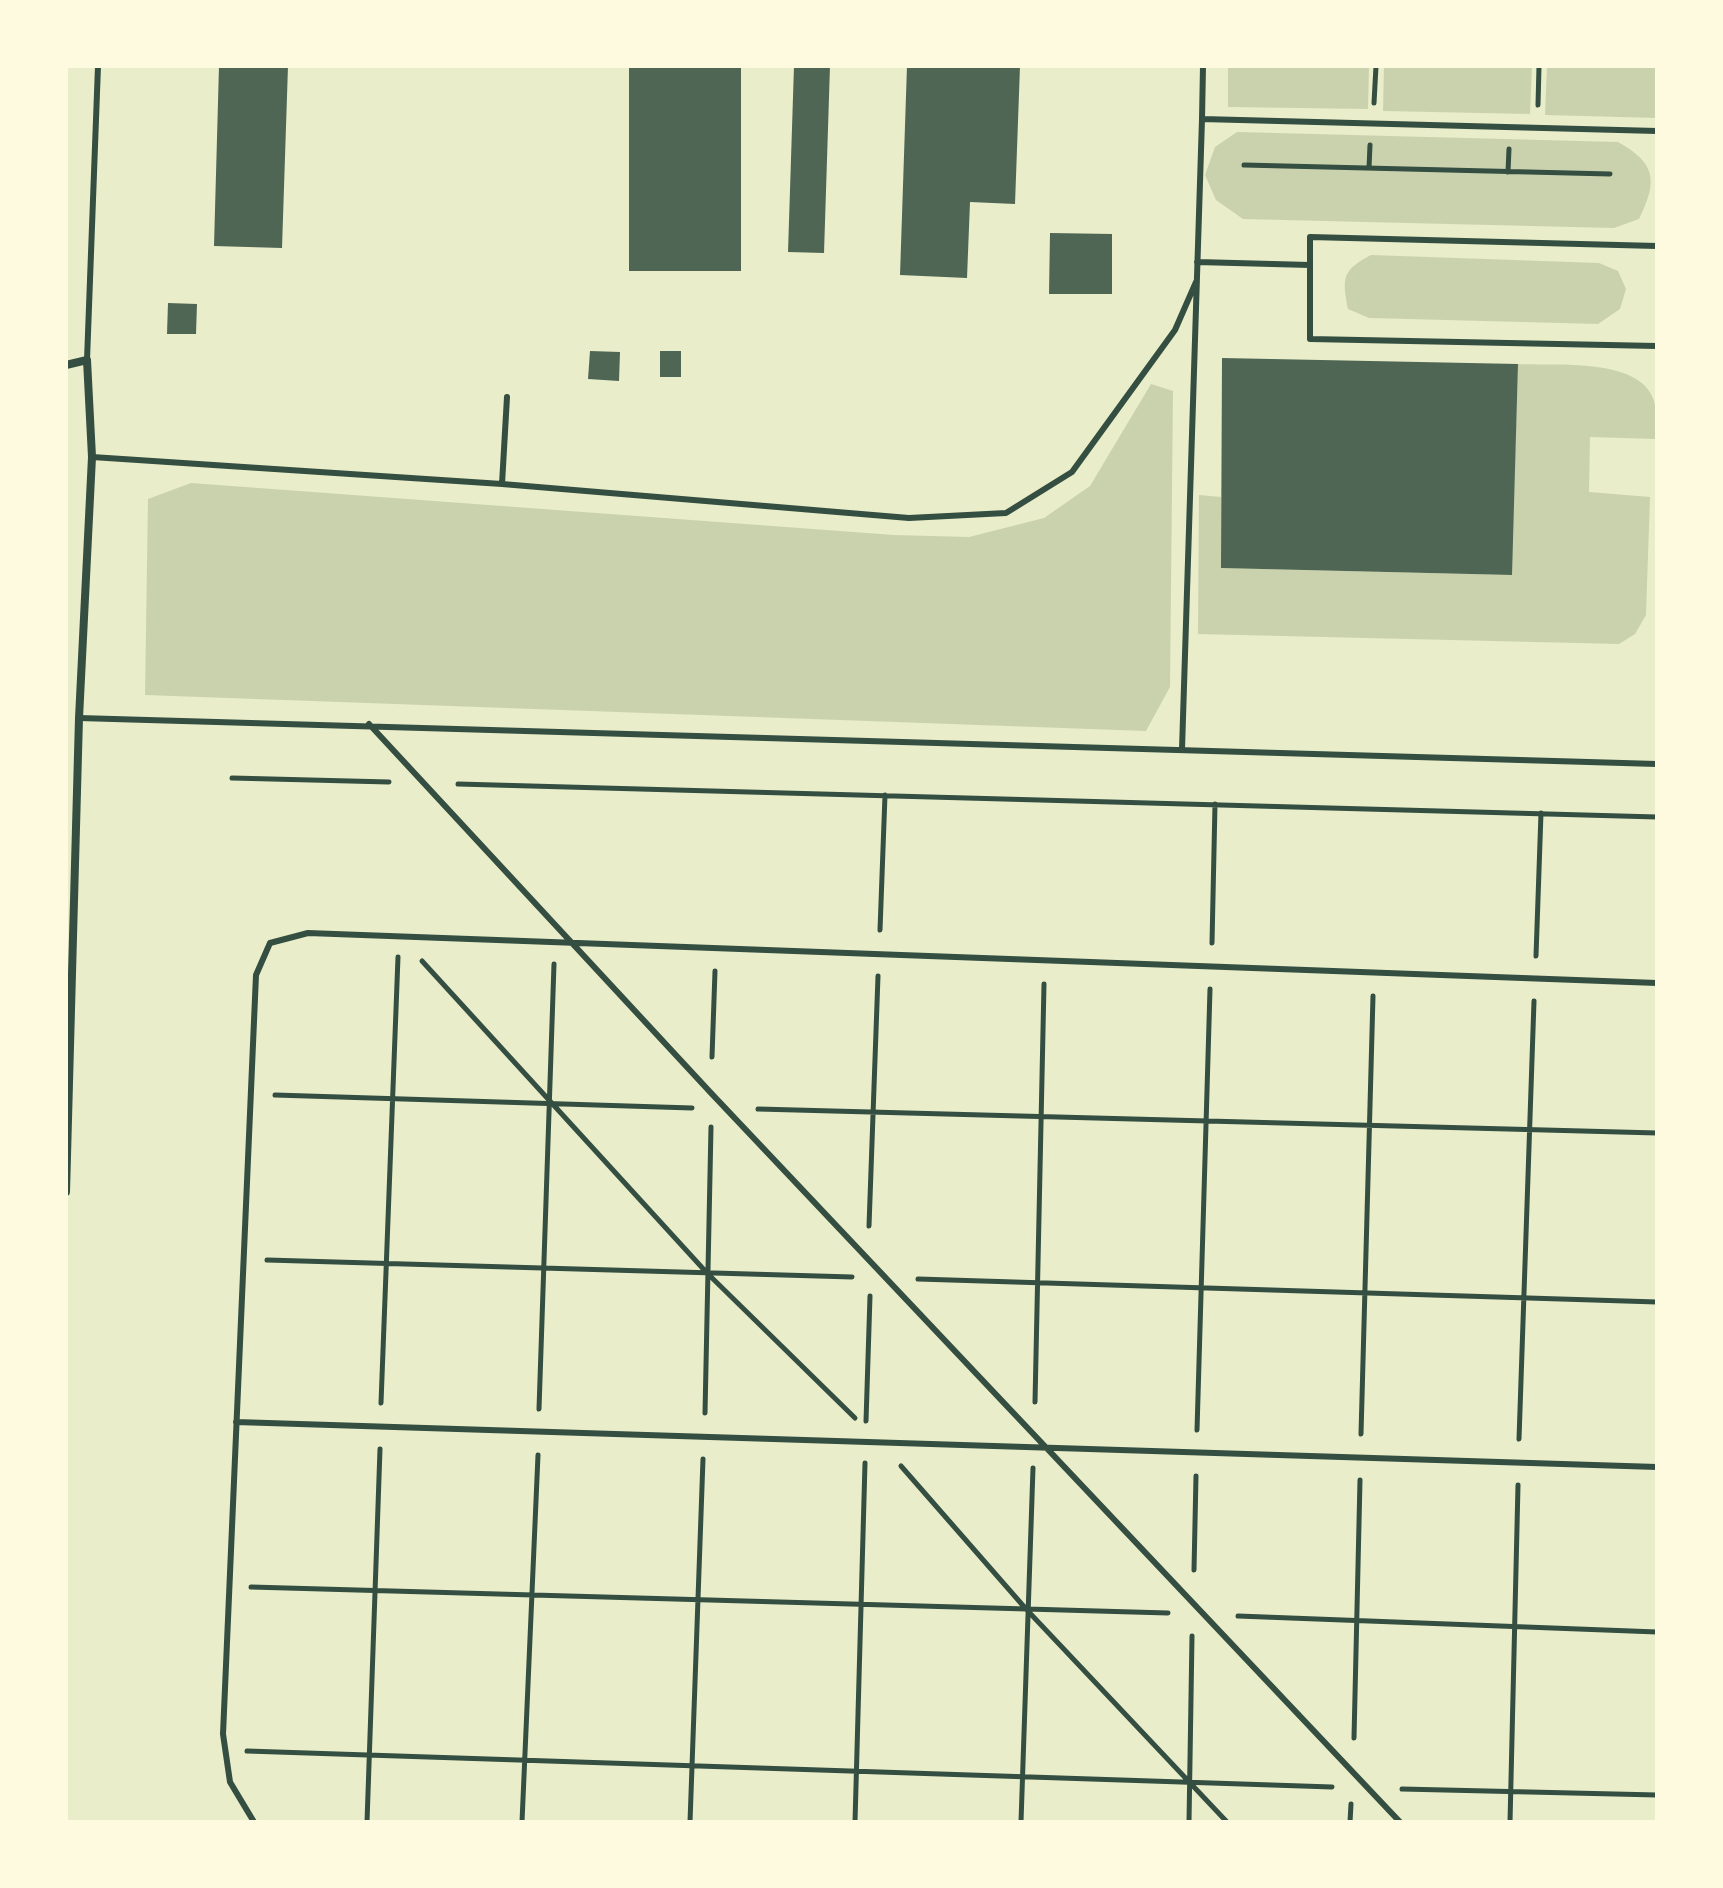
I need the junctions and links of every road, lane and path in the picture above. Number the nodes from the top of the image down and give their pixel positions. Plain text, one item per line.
1 (98, 66) edge
2 (1203, 66) edge
3 (1376, 66) edge
4 (1539, 66) edge
5 (1202, 119) junction
6 (1374, 124) junction
7 (1538, 128) junction
8 (1657, 131) edge
9 (1244, 165) dead end
10 (1610, 174) dead end
11 (1657, 246) edge
12 (1197, 262) junction
13 (1310, 265) junction
14 (1196, 282) junction
15 (1657, 346) edge
16 (87, 360) junction
17 (66, 365) edge
18 (507, 397) dead end
19 (92, 457) junction
20 (502, 484) junction
21 (79, 718) junction
22 (369, 724) junction
23 (1182, 749) junction
24 (1657, 764) edge
25 (232, 778) dead end
26 (423, 783) junction
27 (885, 795) junction
28 (1215, 804) junction
29 (1541, 813) junction
30 (1657, 817) edge
31 (399, 936) junction
32 (554, 941) junction
33 (570, 942) junction
34 (716, 948) junction
35 (879, 953) junction
36 (1045, 959) junction
37 (1211, 965) junction
38 (1374, 971) junction
39 (1535, 977) junction
40 (1657, 983) edge
41 (711, 1093) junction
42 (251, 1095) junction
43 (392, 1099) junction
44 (551, 1103) junction
45 (711, 1108) junction
46 (727, 1108) junction
47 (871, 1112) junction
48 (1042, 1116) junction
49 (1205, 1120) junction
50 (1369, 1125) junction
51 (1529, 1129) junction
52 (1657, 1133) edge
53 (66, 1192) edge
54 (243, 1259) junction
55 (869, 1259) junction
56 (386, 1264) junction
57 (544, 1268) junction
58 (707, 1273) junction
59 (871, 1278) junction
60 (887, 1279) junction
61 (1037, 1283) junction
62 (1200, 1288) junction
63 (1364, 1293) junction
64 (1523, 1298) junction
65 (1657, 1302) edge
66 (236, 1422) junction
67 (380, 1427) junction
68 (538, 1432) junction
69 (1034, 1434) junction
70 (704, 1438) junction
71 (865, 1442) junction
72 (880, 1443) junction
73 (1034, 1447) junction
74 (1047, 1448) junction
75 (1196, 1453) junction
76 (1360, 1458) junction
77 (1519, 1462) junction
78 (1657, 1467) edge
79 (229, 1586) junction
80 (374, 1590) junction
81 (533, 1595) junction
82 (699, 1600) junction
83 (1193, 1603) junction
84 (860, 1604) junction
85 (1026, 1609) junction
86 (1192, 1614) junction
87 (1204, 1614) junction
88 (1357, 1620) junction
89 (1515, 1626) junction
90 (1657, 1632) edge
91 (225, 1751) junction
92 (369, 1755) junction
93 (524, 1761) junction
94 (691, 1766) junction
95 (1353, 1770) junction
96 (856, 1772) junction
97 (1023, 1777) junction
98 (1191, 1782) junction
99 (1368, 1788) junction
100 (1510, 1792) junction
101 (1657, 1795) edge
102 (254, 1822) edge
103 (367, 1822) edge
104 (522, 1822) edge
105 (690, 1822) edge
106 (855, 1822) edge
107 (1021, 1822) edge
108 (1189, 1822) edge
109 (1227, 1822) edge
110 (1350, 1822) edge
111 (1400, 1822) edge
112 (1510, 1822) edge

1 - 16 lane
2 - 5 lane
3 - 6 path
4 - 7 path
5 - 6 lane
5 - 12 lane
6 - 7 lane
7 - 8 lane
9 - 10 path
11 - 13 lane
12 - 13 lane
12 - 14 lane
13 - 15 lane
14 - 20 lane
14 - 23 lane
16 - 17 street
16 - 19 street
18 - 20 lane
19 - 20 lane
19 - 21 street
21 - 22 lane
21 - 53 street
22 - 23 lane
22 - 26 lane
23 - 24 lane
25 - 26 path
26 - 27 path
26 - 33 lane
27 - 28 path
27 - 35 path
28 - 29 path
28 - 37 path
29 - 30 path
29 - 39 path
31 - 32 lane
31 - 42 lane
31 - 43 path
31 - 44 path
32 - 33 lane
32 - 44 path
33 - 34 lane
33 - 41 lane
34 - 35 lane
34 - 41 path
35 - 36 lane
35 - 47 path
36 - 37 lane
36 - 48 path
37 - 38 lane
37 - 49 path
38 - 39 lane
38 - 50 path
39 - 40 lane
39 - 51 path
41 - 45 path
41 - 46 lane
42 - 43 path
42 - 54 lane
43 - 44 path
43 - 56 path
44 - 45 path
44 - 57 path
44 - 58 path
45 - 58 path
46 - 47 path
46 - 55 lane
47 - 48 path
47 - 55 path
48 - 49 path
48 - 61 path
49 - 50 path
49 - 62 path
50 - 51 path
50 - 63 path
51 - 52 path
51 - 64 path
54 - 56 path
54 - 66 lane
55 - 60 lane
56 - 57 path
56 - 67 path
57 - 58 path
57 - 68 path
58 - 59 path
58 - 59 path
58 - 70 path
59 - 60 path
60 - 61 path
60 - 69 lane
61 - 62 path
61 - 69 path
62 - 63 path
62 - 75 path
63 - 64 path
63 - 76 path
64 - 65 path
64 - 77 path
66 - 67 lane
66 - 79 lane
67 - 68 lane
67 - 80 path
68 - 70 lane
68 - 81 path
69 - 74 lane
70 - 71 lane
70 - 82 path
71 - 72 lane
71 - 84 path
72 - 73 lane
72 - 85 path
73 - 74 lane
73 - 85 path
74 - 75 lane
74 - 83 lane
75 - 76 lane
75 - 83 path
76 - 77 lane
76 - 88 path
77 - 78 lane
77 - 89 path
79 - 80 path
79 - 91 lane
80 - 81 path
80 - 92 path
81 - 82 path
81 - 93 path
82 - 84 path
82 - 94 path
83 - 86 path
83 - 87 lane
84 - 85 path
84 - 96 path
85 - 86 path
85 - 97 path
85 - 98 path
86 - 98 path
87 - 88 path
87 - 95 lane
88 - 89 path
88 - 95 path
89 - 90 path
89 - 100 path
91 - 92 path
91 - 102 lane
92 - 93 path
92 - 103 path
93 - 94 path
93 - 104 path
94 - 96 path
94 - 105 path
95 - 99 lane
95 - 110 path
96 - 97 path
96 - 106 path
97 - 98 path
97 - 107 path
98 - 99 path
98 - 108 path
98 - 109 path
99 - 100 path
99 - 111 lane
100 - 101 path
100 - 112 path

